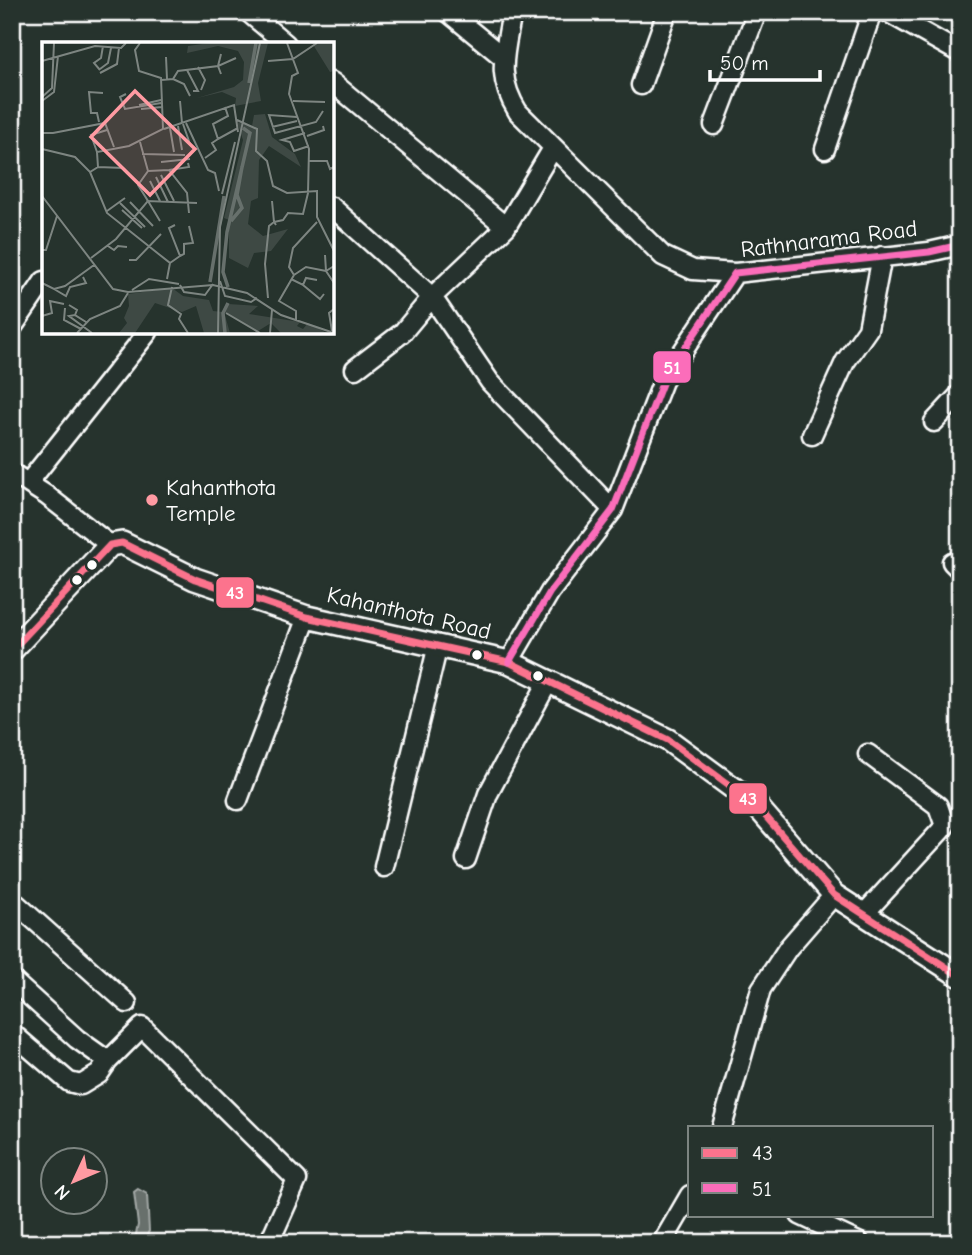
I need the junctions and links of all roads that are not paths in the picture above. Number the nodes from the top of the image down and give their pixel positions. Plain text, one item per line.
1 (248, 12) edge
2 (448, 12) edge
3 (512, 12) edge
4 (667, 12) edge
5 (757, 12) edge
6 (872, 12) edge
7 (887, 12) edge
8 (284, 42) edge
9 (960, 53) edge
10 (504, 58) junction
11 (334, 84) edge
12 (641, 85) dead end
13 (714, 125) dead end
14 (552, 148) junction
15 (825, 149) dead end
16 (334, 209) edge
17 (506, 227) junction
18 (960, 245) edge
19 (882, 256) junction
20 (735, 273) junction
21 (42, 284) edge
22 (432, 297) junction
23 (12, 328) edge
24 (146, 334) edge
25 (355, 369) dead end
26 (960, 394) edge
27 (934, 422) dead end
28 (812, 435) dead end
29 (12, 473) edge
30 (28, 484) junction
31 (613, 510) junction
32 (110, 545) junction
33 (307, 617) junction
34 (439, 645) junction
35 (12, 650) edge
36 (509, 663) junction
37 (549, 680) junction
38 (869, 754) dead end
39 (238, 800) dead end
40 (466, 859) dead end
41 (384, 867) dead end
42 (834, 895) junction
43 (12, 900) edge
44 (864, 914) junction
45 (960, 976) edge
46 (12, 980) edge
47 (127, 1003) dead end
48 (12, 1033) edge
49 (108, 1061) junction
50 (722, 1126) edge
51 (688, 1199) edge
52 (802, 1216) edge
53 (665, 1241) edge
54 (270, 1243) edge
55 (860, 1243) edge

1 - 8 street
2 - 10 street
3 - 10 street
4 - 12 street
5 - 13 street
6 - 15 street
7 - 9 street
10 - 14 street
11 - 17 street
14 - 17 street
14 - 20 street
16 - 22 street
17 - 22 street
18 - 19 street, Rathnarama Road
19 - 20 street, Rathnarama Road
19 - 28 street
20 - 31 street, Rathnarama Road
21 - 23 street
22 - 25 street
22 - 31 street
24 - 30 street
26 - 27 street
29 - 30 street
30 - 32 street
31 - 36 street, Rathnarama Road
32 - 33 main road, Kahanthota Road
32 - 35 main road
33 - 34 main road, Kahanthota Road
33 - 39 street
34 - 36 main road, Kahanthota Road
34 - 41 street
36 - 37 main road, Kahanthota Road
37 - 40 street
37 - 42 main road, Kahanthota Road
38 - 44 street
42 - 44 main road, Kahanthota Road
42 - 50 street
43 - 47 street
44 - 45 main road, Kahanthota Road
46 - 49 street
48 - 49 street
49 - 54 street
51 - 53 street
52 - 55 street

